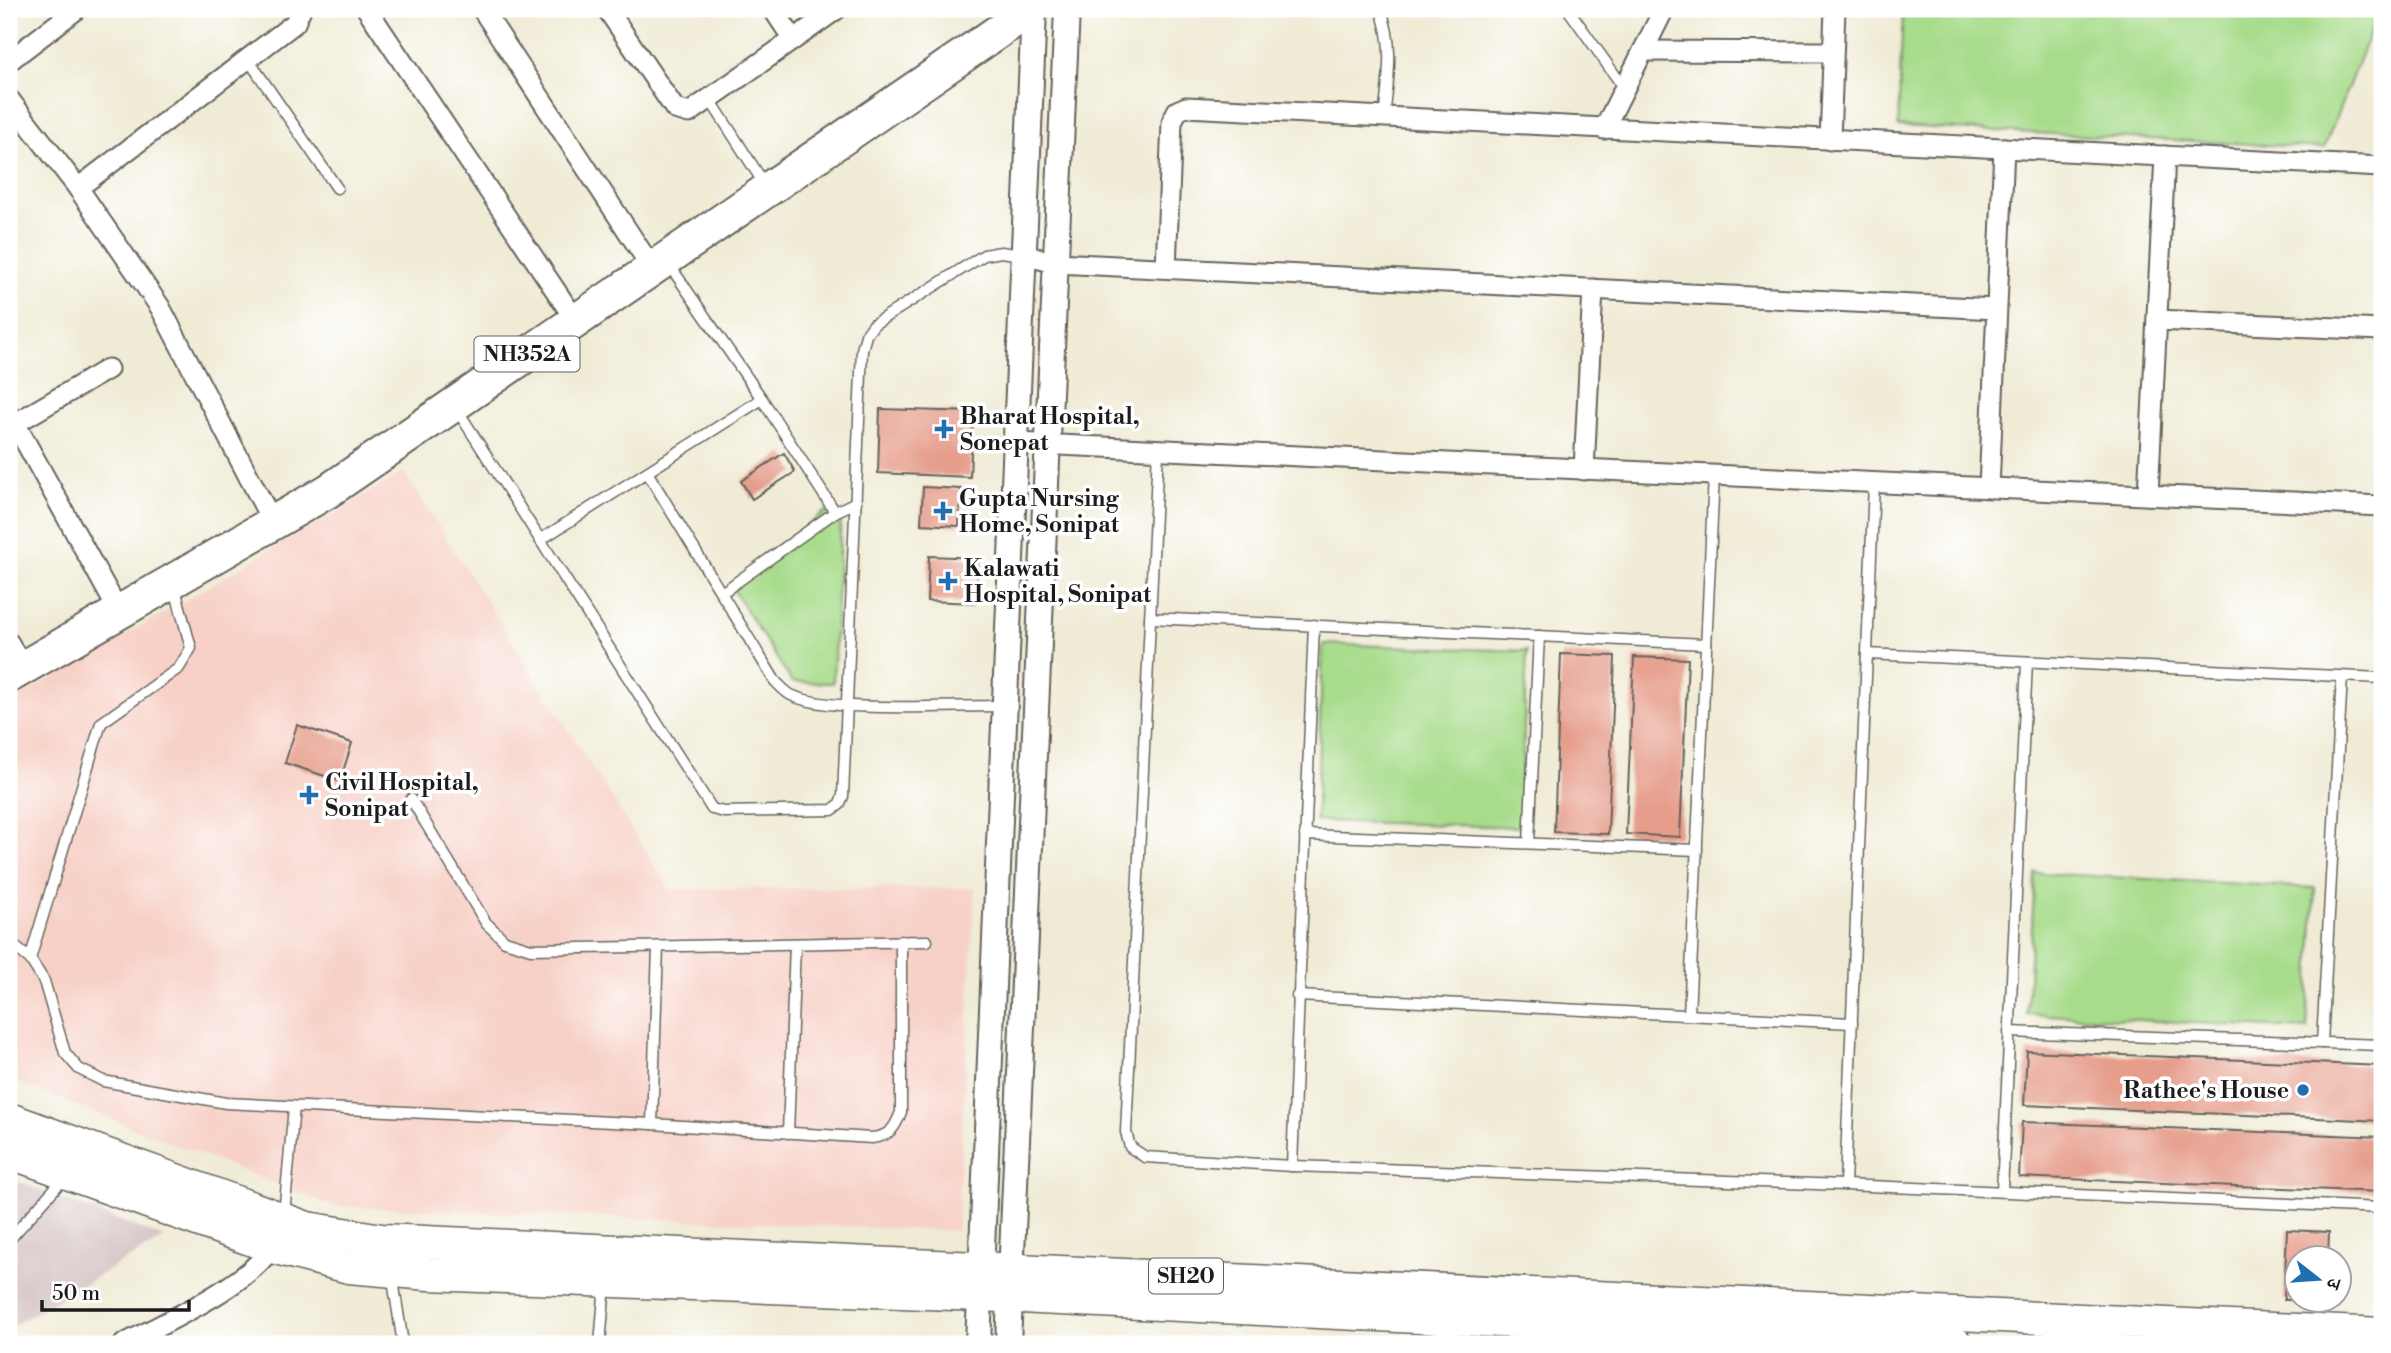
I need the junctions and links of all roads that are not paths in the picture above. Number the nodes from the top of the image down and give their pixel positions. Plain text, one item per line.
1 (77, 9) edge
2 (300, 9) edge
3 (367, 9) edge
4 (482, 9) edge
5 (607, 9) edge
6 (773, 9) edge
7 (837, 9) edge
8 (1032, 9) edge
9 (1067, 9) edge
10 (1380, 9) edge
11 (1568, 9) edge
12 (1664, 9) edge
13 (1835, 9) edge
14 (793, 39) junction
15 (1643, 51) junction
16 (1832, 52) junction
17 (248, 59) junction
18 (9, 61) edge
19 (1624, 88) junction
20 (709, 97) junction
21 (9, 99) edge
22 (1384, 118) junction
23 (1604, 129) junction
24 (1830, 140) junction
25 (2004, 148) junction
26 (2165, 156) junction
27 (2382, 167) edge
28 (78, 188) junction
29 (337, 188) dead end
30 (768, 189) junction
31 (1024, 256) junction
32 (1056, 262) junction
33 (659, 264) junction
34 (1166, 268) junction
35 (1593, 289) junction
36 (1996, 309) junction
37 (2157, 320) junction
38 (576, 321) junction
39 (2382, 330) edge
40 (108, 369) dead end
41 (762, 399) junction
42 (454, 404) junction
43 (12, 425) edge
44 (1016, 443) junction
45 (1048, 445) junction
46 (1158, 450) junction
47 (1584, 470) junction
48 (647, 472) junction
49 (1714, 475) junction
50 (1874, 483) junction
51 (1989, 488) junction
52 (2148, 495) junction
53 (856, 502) junction
54 (2382, 506) edge
55 (835, 512) junction
56 (273, 523) junction
57 (540, 540) junction
58 (172, 581) junction
59 (723, 592) junction
60 (119, 612) junction
61 (1150, 618) junction
62 (1314, 625) junction
63 (1539, 636) junction
64 (1706, 644) junction
65 (1867, 654) junction
66 (13, 662) edge
67 (2027, 662) junction
68 (2342, 676) junction
69 (2382, 678) edge
70 (846, 705) junction
71 (1005, 706) junction
72 (411, 799) dead end
73 (1304, 835) junction
74 (1529, 844) junction
75 (1697, 850) junction
76 (901, 941) junction
77 (927, 941) dead end
78 (9, 942) edge
79 (795, 944) junction
80 (658, 947) junction
81 (30, 959) junction
82 (1297, 996) junction
83 (1689, 1015) junction
84 (1852, 1023) junction
85 (2009, 1032) junction
86 (2322, 1043) junction
87 (2382, 1045) edge
88 (294, 1107) junction
89 (9, 1119) edge
90 (652, 1124) junction
91 (788, 1133) junction
92 (9, 1152) edge
93 (1292, 1166) junction
94 (68, 1174) junction
95 (1845, 1185) junction
96 (2002, 1191) junction
97 (2382, 1209) edge
98 (278, 1233) junction
99 (9, 1240) edge
100 (391, 1270) junction
101 (605, 1280) junction
102 (996, 1282) junction
103 (1587, 1321) edge
104 (2382, 1334) edge
105 (124, 1344) edge
106 (403, 1344) edge
107 (600, 1344) edge
108 (978, 1344) edge
109 (1008, 1344) edge
110 (1068, 1344) edge
111 (1083, 1344) edge
112 (1956, 1344) edge

1 - 18 street
2 - 17 street
3 - 38 street
4 - 33 street
5 - 20 street
6 - 14 street
7 - 14 street
8 - 30 highway, NH352A
8 - 31 street
9 - 32 street
10 - 22 lane
11 - 19 lane
12 - 15 street
13 - 16 street
14 - 20 street
15 - 16 street
15 - 19 street
16 - 24 street
17 - 28 street
17 - 29 lane
19 - 23 street
20 - 30 lane
21 - 28 street
22 - 23 street
22 - 34 street
23 - 24 street
24 - 25 street
25 - 26 street
25 - 36 street
26 - 27 street
26 - 37 street
28 - 56 street
30 - 33 highway, NH352A
31 - 32 street
31 - 44 street
31 - 53 lane
32 - 34 street
32 - 45 street
33 - 38 highway, NH352A
33 - 41 lane
34 - 35 street
35 - 36 street
35 - 47 street
36 - 51 street
37 - 39 street
37 - 52 street
38 - 42 highway, NH352A
40 - 43 street
41 - 48 lane
41 - 55 lane
42 - 56 highway, NH352A
42 - 57 lane
43 - 60 street
44 - 45 street
44 - 71 street
45 - 46 street
45 - 102 street
46 - 47 street
46 - 61 lane
47 - 49 street
48 - 57 lane
48 - 59 lane
49 - 50 street
49 - 64 lane
50 - 51 street
50 - 65 lane
51 - 52 street
52 - 54 street
53 - 55 lane
53 - 70 lane
55 - 59 lane
56 - 58 highway, NH352A
57 - 70 lane
58 - 60 highway, NH352A
58 - 81 lane
59 - 70 lane
60 - 66 highway, NH352A
61 - 62 lane
61 - 93 lane
62 - 63 lane
62 - 73 lane
63 - 64 lane
63 - 74 lane
64 - 75 lane
65 - 67 lane
65 - 84 lane
67 - 68 lane
67 - 85 lane
68 - 69 lane
68 - 86 lane
70 - 71 lane
71 - 102 street
72 - 80 lane
73 - 74 lane
73 - 82 lane
74 - 75 lane
75 - 83 lane
76 - 77 lane
76 - 79 lane
76 - 91 lane
78 - 81 lane
79 - 80 lane
79 - 91 lane
80 - 90 lane
81 - 88 lane
82 - 83 lane
82 - 93 lane
83 - 84 lane
84 - 95 lane
85 - 86 lane
85 - 96 lane
86 - 87 lane
88 - 90 lane
88 - 98 lane
89 - 98 main road, SH20
90 - 91 lane
92 - 94 main road, SH20
93 - 95 lane
94 - 98 main road, SH20
94 - 99 lane
95 - 96 lane
96 - 97 lane
98 - 100 main road, SH20
98 - 102 main road, SH20
98 - 105 street
100 - 101 main road, SH20
100 - 106 lane
101 - 102 main road, SH20
101 - 107 lane
102 - 103 main road, SH20
102 - 108 street
102 - 109 street
103 - 104 main road, SH20
103 - 112 main road, SH20
110 - 111 lane

